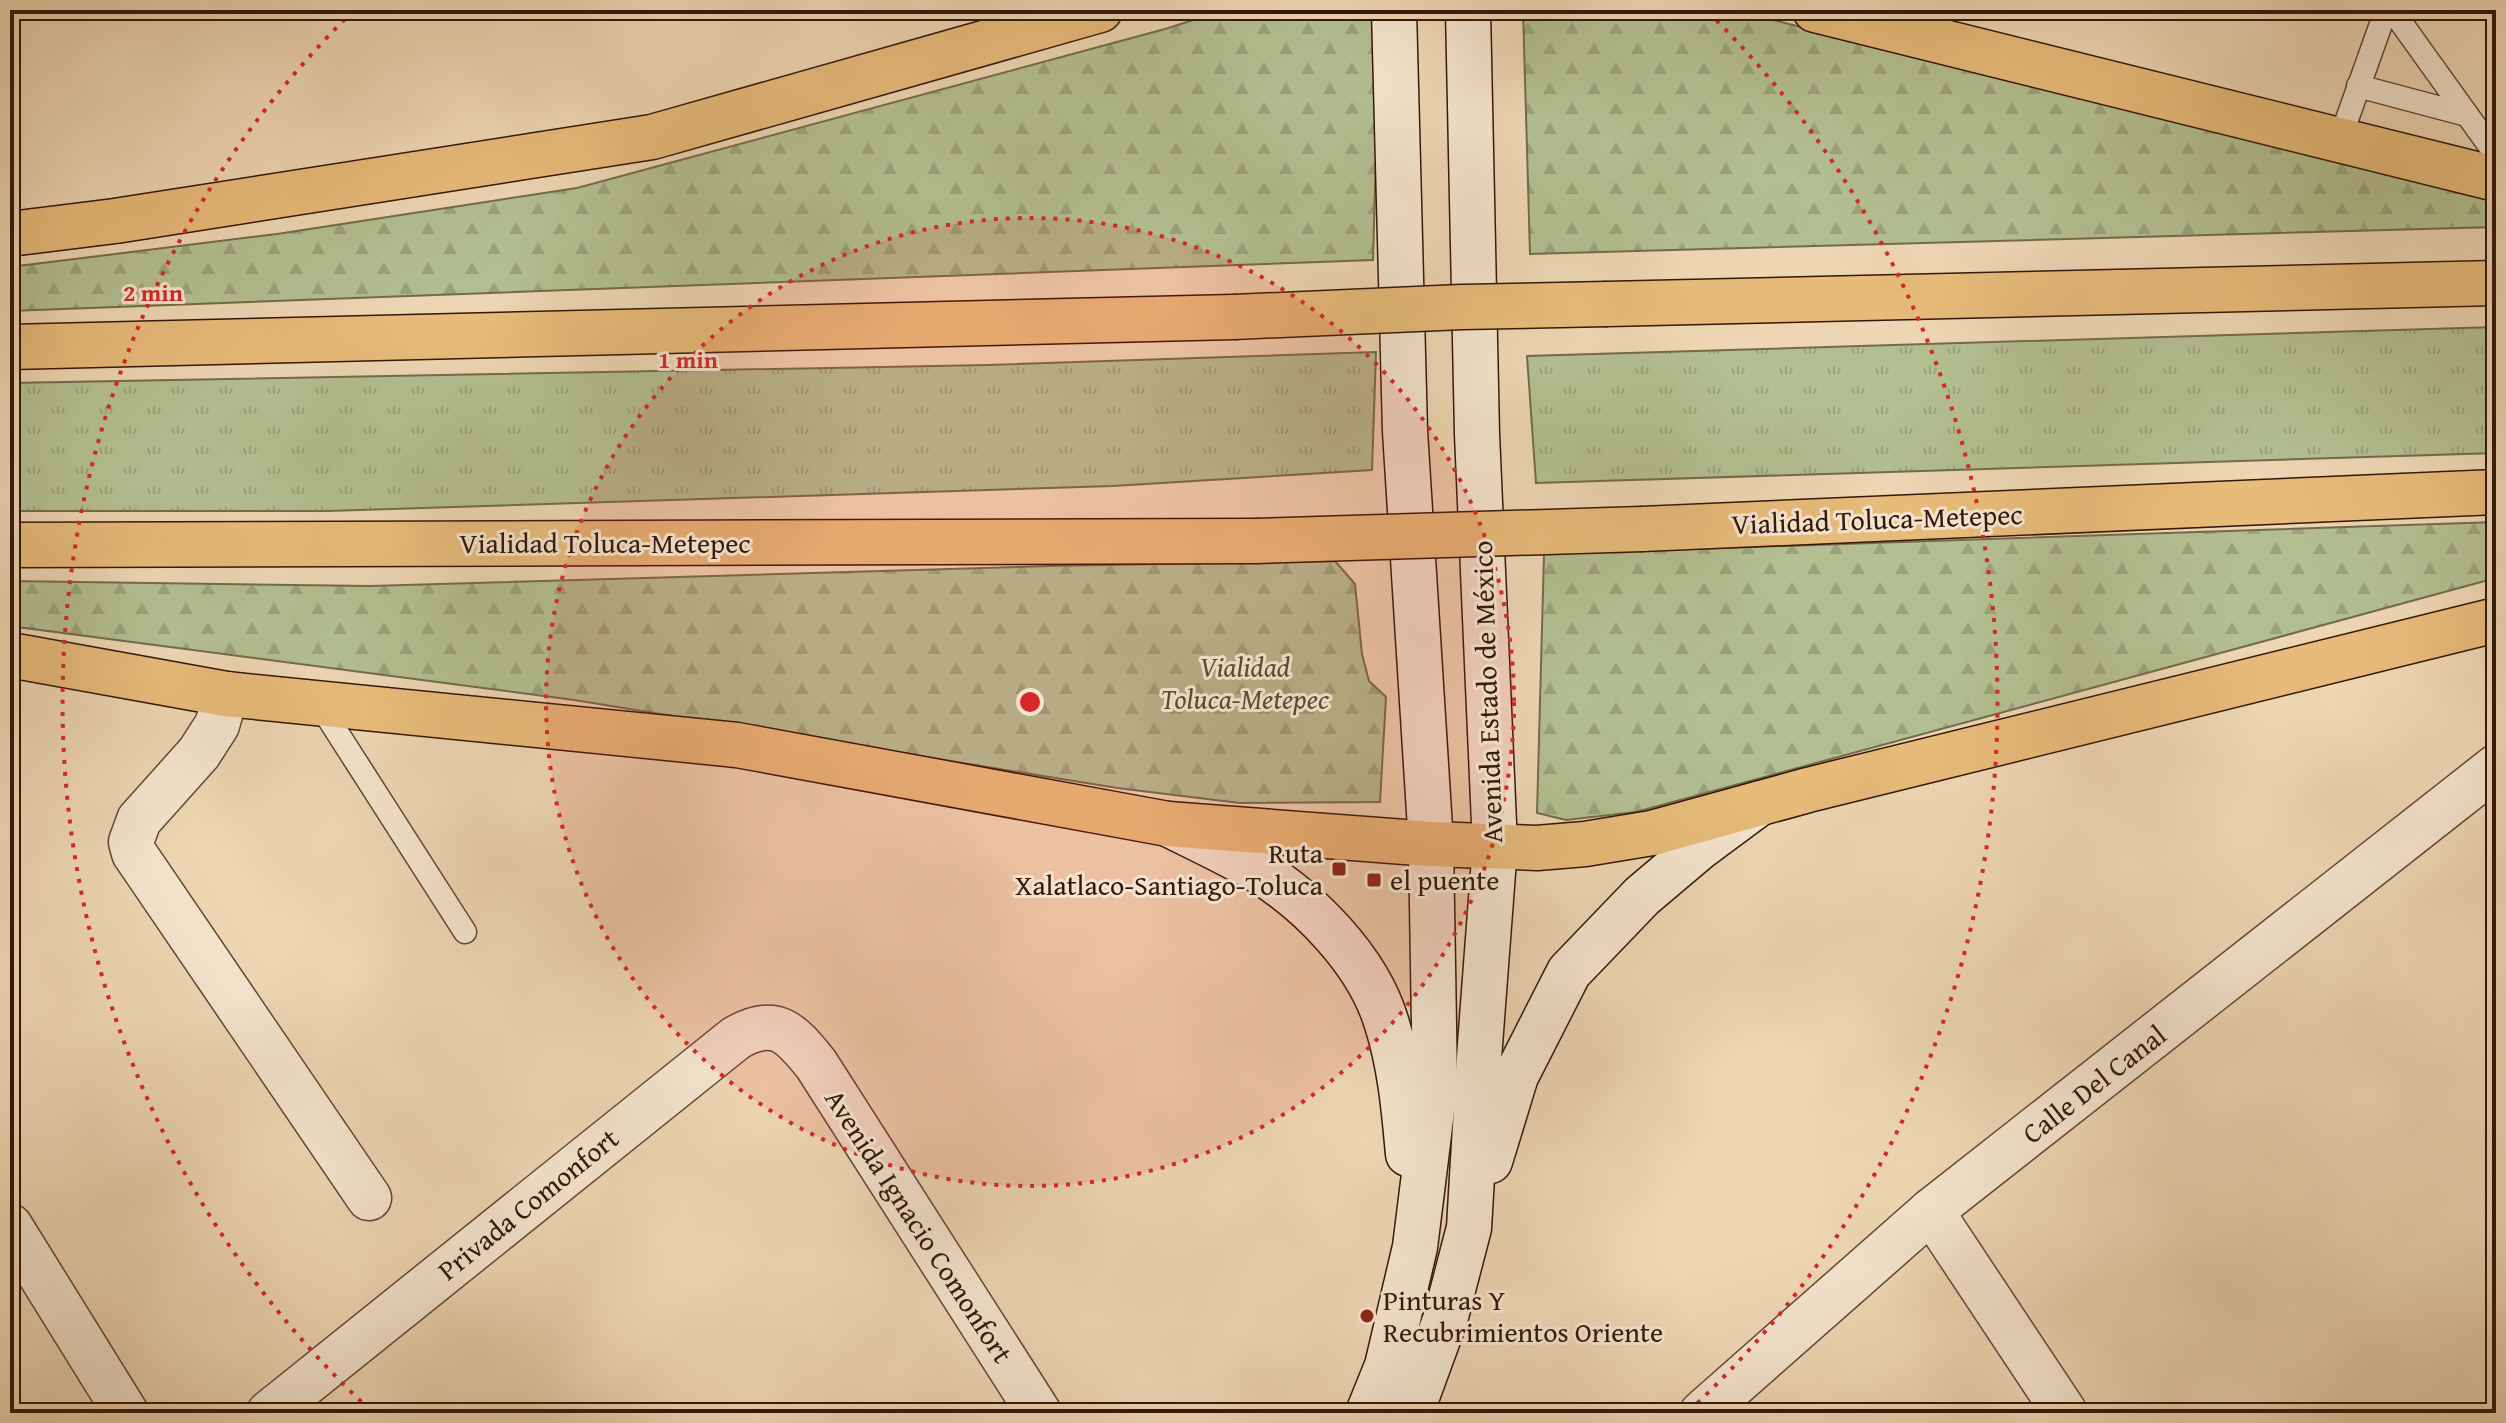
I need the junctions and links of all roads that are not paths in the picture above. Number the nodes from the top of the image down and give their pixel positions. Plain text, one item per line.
1 (1100, 10) edge
2 (1394, 10) edge
3 (1468, 10) edge
4 (1815, 10) edge
5 (2386, 10) edge
6 (2392, 10) edge
7 (1928, 24) edge
8 (2358, 86) junction
9 (2467, 115) junction
10 (2340, 139) junction
11 (2496, 155) edge
12 (2496, 179) edge
13 (10, 234) edge
14 (2496, 283) edge
15 (10, 347) edge
16 (2496, 492) edge
17 (10, 545) edge
18 (2496, 620) edge
19 (17, 662) edge
20 (226, 694) junction
21 (319, 704) junction
22 (2496, 767) edge
23 (1760, 803) junction
24 (1168, 824) junction
25 (1431, 844) junction
26 (1495, 846) junction
27 (465, 932) dead end
28 (796, 1040) joint
29 (369, 1198) dead end
30 (1931, 1211) junction
31 (10, 1226) edge
32 (1469, 1228) junction
33 (1415, 1247) junction
34 (126, 1413) edge
35 (269, 1413) edge
36 (1039, 1413) edge
37 (1368, 1413) edge
38 (1411, 1413) edge
39 (1702, 1413) edge
40 (2065, 1413) edge

1 - 13 highway
2 - 25 main road
3 - 26 main road, Avenida Estado de México
4 - 7 highway
5 - 8 lane
6 - 9 lane
7 - 10 highway
8 - 9 lane
8 - 10 lane
9 - 11 lane
10 - 12 highway
14 - 15 highway, bridge
16 - 17 highway, Vialidad Toluca-Metepec, bridge
18 - 23 highway
19 - 20 highway
20 - 21 highway
20 - 29 main road
21 - 24 highway
21 - 27 lane
22 - 30 main road, Calle Del Canal
23 - 26 highway
23 - 32 main road
24 - 25 highway
24 - 33 main road
25 - 26 highway
25 - 33 main road
26 - 32 main road, Avenida Estado de México
28 - 35 main road, Privada Comonfort
28 - 36 main road, Avenida Ignacio Comonfort
30 - 39 main road, Calle Del Canal
30 - 40 main road
31 - 34 main road
32 - 38 main road, Avenida Estado de México
33 - 37 main road

